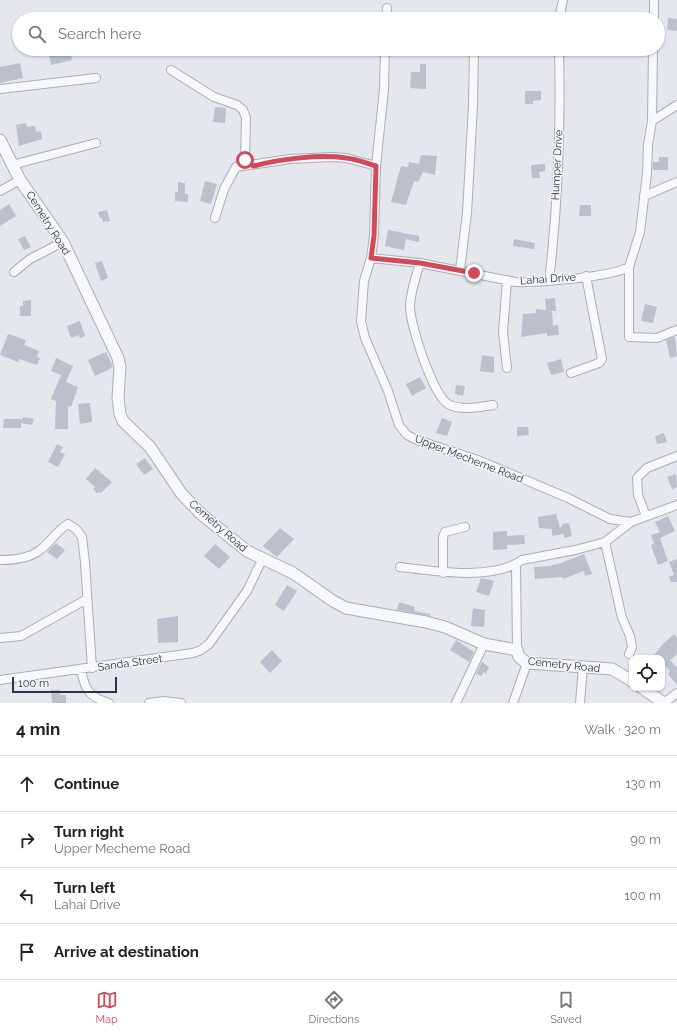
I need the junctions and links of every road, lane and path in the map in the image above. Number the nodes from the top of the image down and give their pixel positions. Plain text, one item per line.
1 (563, 0) edge
2 (654, 0) edge
3 (387, 8) dead end
4 (387, 12) edge
5 (560, 12) edge
6 (654, 12) edge
7 (385, 56) edge
8 (474, 56) edge
9 (558, 56) edge
10 (653, 56) edge
11 (171, 70) dead end
12 (96, 78) dead end
13 (0, 89) edge
14 (677, 105) edge
15 (652, 121) junction
16 (0, 140) edge
17 (96, 143) dead end
18 (249, 164) junction
19 (12, 165) junction
20 (376, 166) junction
21 (20, 180) junction
22 (677, 182) edge
23 (0, 191) edge
24 (644, 196) junction
25 (215, 218) dead end
26 (63, 242) junction
27 (371, 258) junction
28 (420, 263) junction
29 (629, 267) junction
30 (460, 270) junction
31 (14, 272) dead end
32 (586, 276) junction
33 (507, 280) junction
34 (549, 280) junction
35 (677, 330) edge
36 (507, 368) dead end
37 (571, 373) dead end
38 (493, 405) dead end
39 (677, 456) edge
40 (676, 508) edge
41 (646, 516) junction
42 (631, 522) junction
43 (465, 527) dead end
44 (605, 542) junction
45 (0, 560) edge
46 (262, 560) junction
47 (516, 564) junction
48 (400, 567) dead end
49 (444, 573) junction
50 (87, 599) junction
51 (0, 638) edge
52 (484, 644) junction
53 (517, 650) junction
54 (629, 654) dead end
55 (527, 663) junction
56 (583, 667) junction
57 (92, 668) junction
58 (81, 670) junction
59 (629, 679) edge
60 (0, 680) edge
61 (646, 691) edge
62 (677, 693) edge
63 (109, 703) edge
64 (149, 703) edge
65 (181, 703) edge
66 (456, 703) edge
67 (512, 703) edge
68 (580, 703) edge
69 (664, 703) edge

1 - 5 street
2 - 6 street
3 - 4 street
7 - 20 street, Upper Mecheme Road
8 - 30 street
9 - 34 street, Humper Drive
10 - 15 street
11 - 18 street
12 - 13 street
14 - 15 street
15 - 24 street
16 - 19 street, Cemetry Road
17 - 19 street
18 - 20 street
18 - 25 street
19 - 21 street, Cemetry Road
20 - 27 street, Upper Mecheme Road
21 - 23 street
21 - 26 street, Cemetry Road
22 - 24 street
24 - 29 street
26 - 31 street
26 - 46 street, Cemetry Road
27 - 28 street, Lahai Drive
27 - 42 street, Upper Mecheme Road
28 - 30 street, Lahai Drive
28 - 38 street
29 - 32 street, Lahai Drive
29 - 35 street
30 - 33 street, Lahai Drive
32 - 34 street, Lahai Drive
32 - 37 street
33 - 34 street, Lahai Drive
33 - 36 street
39 - 41 street
40 - 41 street, Upper Mecheme Road
41 - 42 street, Upper Mecheme Road
42 - 44 street
43 - 49 street
44 - 47 street
44 - 54 street
45 - 50 street
46 - 52 street, Cemetry Road
46 - 57 street, Sanda Street
47 - 49 street
47 - 53 street
48 - 49 street
50 - 51 street
50 - 57 street
52 - 53 street, Cemetry Road
52 - 66 street
53 - 55 street, Cemetry Road
55 - 56 street, Cemetry Road
55 - 67 street
56 - 59 street, Cemetry Road
56 - 68 street
57 - 58 street, Sanda Street
58 - 60 street, Sanda Street
58 - 63 street
61 - 69 street
62 - 69 street
64 - 65 street

